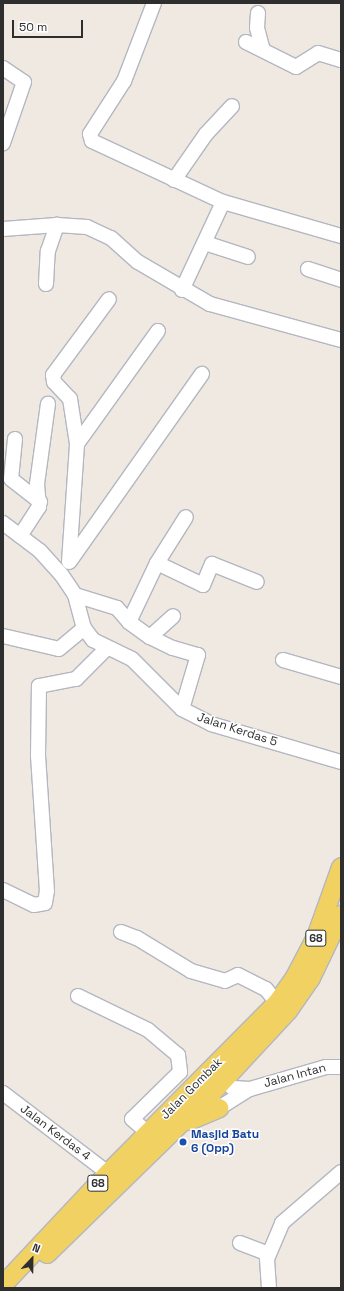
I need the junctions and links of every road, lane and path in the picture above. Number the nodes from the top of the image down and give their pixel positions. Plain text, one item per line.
1 (154, 3) edge
2 (258, 13) dead end
3 (246, 42) dead end
4 (262, 47) junction
5 (341, 60) edge
6 (3, 68) edge
7 (232, 106) dead end
8 (3, 143) edge
9 (174, 180) junction
10 (223, 202) junction
11 (57, 225) junction
12 (3, 229) edge
13 (341, 236) edge
14 (205, 243) junction
15 (248, 257) dead end
16 (308, 269) dead end
17 (341, 280) edge
18 (46, 284) dead end
19 (182, 290) junction
20 (109, 299) dead end
21 (158, 332) dead end
22 (341, 340) edge
23 (202, 374) dead end
24 (48, 404) dead end
25 (15, 439) dead end
26 (77, 444) junction
27 (40, 502) junction
28 (186, 517) dead end
29 (3, 524) edge
30 (20, 536) junction
31 (69, 562) junction
32 (157, 563) junction
33 (61, 574) junction
34 (257, 582) dead end
35 (75, 595) junction
36 (173, 616) dead end
37 (129, 622) junction
38 (84, 628) junction
39 (3, 636) edge
40 (150, 637) junction
41 (107, 648) junction
42 (283, 660) dead end
43 (341, 677) edge
44 (182, 709) junction
45 (341, 762) edge
46 (341, 867) edge
47 (3, 890) edge
48 (341, 915) edge
49 (121, 932) dead end
50 (78, 996) dead end
51 (277, 1003) junction
52 (340, 1064) edge
53 (217, 1076) junction
54 (250, 1088) junction
55 (3, 1093) edge
56 (208, 1096) junction
57 (148, 1133) junction
58 (341, 1172) edge
59 (108, 1173) junction
60 (240, 1243) dead end
61 (268, 1254) junction
62 (3, 1285) edge
63 (14, 1288) edge
64 (269, 1288) edge

1 - 9 street
2 - 4 street
3 - 4 street
4 - 5 street
6 - 8 street
7 - 9 street
9 - 10 street
10 - 13 street
10 - 14 street
11 - 12 street
11 - 18 street
11 - 19 street
14 - 15 street
14 - 19 street
16 - 17 street
19 - 22 street
20 - 26 street
21 - 26 street
23 - 31 street
24 - 27 street
25 - 27 street
26 - 31 street
27 - 30 street
28 - 32 street
29 - 30 street, Jalan Kerdas 5
30 - 33 street, Jalan Kerdas 5
31 - 33 street
32 - 34 street
32 - 37 street
33 - 35 street, Jalan Kerdas 5
35 - 37 street
35 - 38 street, Jalan Kerdas 5
36 - 40 street
37 - 40 street
38 - 39 street
38 - 41 street, Jalan Kerdas 5
40 - 44 street
41 - 44 street, Jalan Kerdas 5
41 - 47 street
42 - 43 street
44 - 45 street, Jalan Kerdas 5
46 - 51 main road, Jalan Gombak / 68
48 - 53 main road, Jalan Gombak / 68
49 - 51 street
50 - 57 street
51 - 53 main road, Jalan Gombak / 68
52 - 54 street, Jalan Intan
53 - 54 street, Jalan Intan
53 - 56 main road, Jalan Gombak / 68
54 - 56 street, Jalan Intan
55 - 59 street, Jalan Kerdas 4
56 - 57 main road, Jalan Gombak / 68
56 - 63 main road, Jalan Gombak / 68
57 - 59 main road, Jalan Gombak / 68
58 - 61 street
59 - 62 main road, Jalan Gombak / 68
60 - 61 street
61 - 64 street

